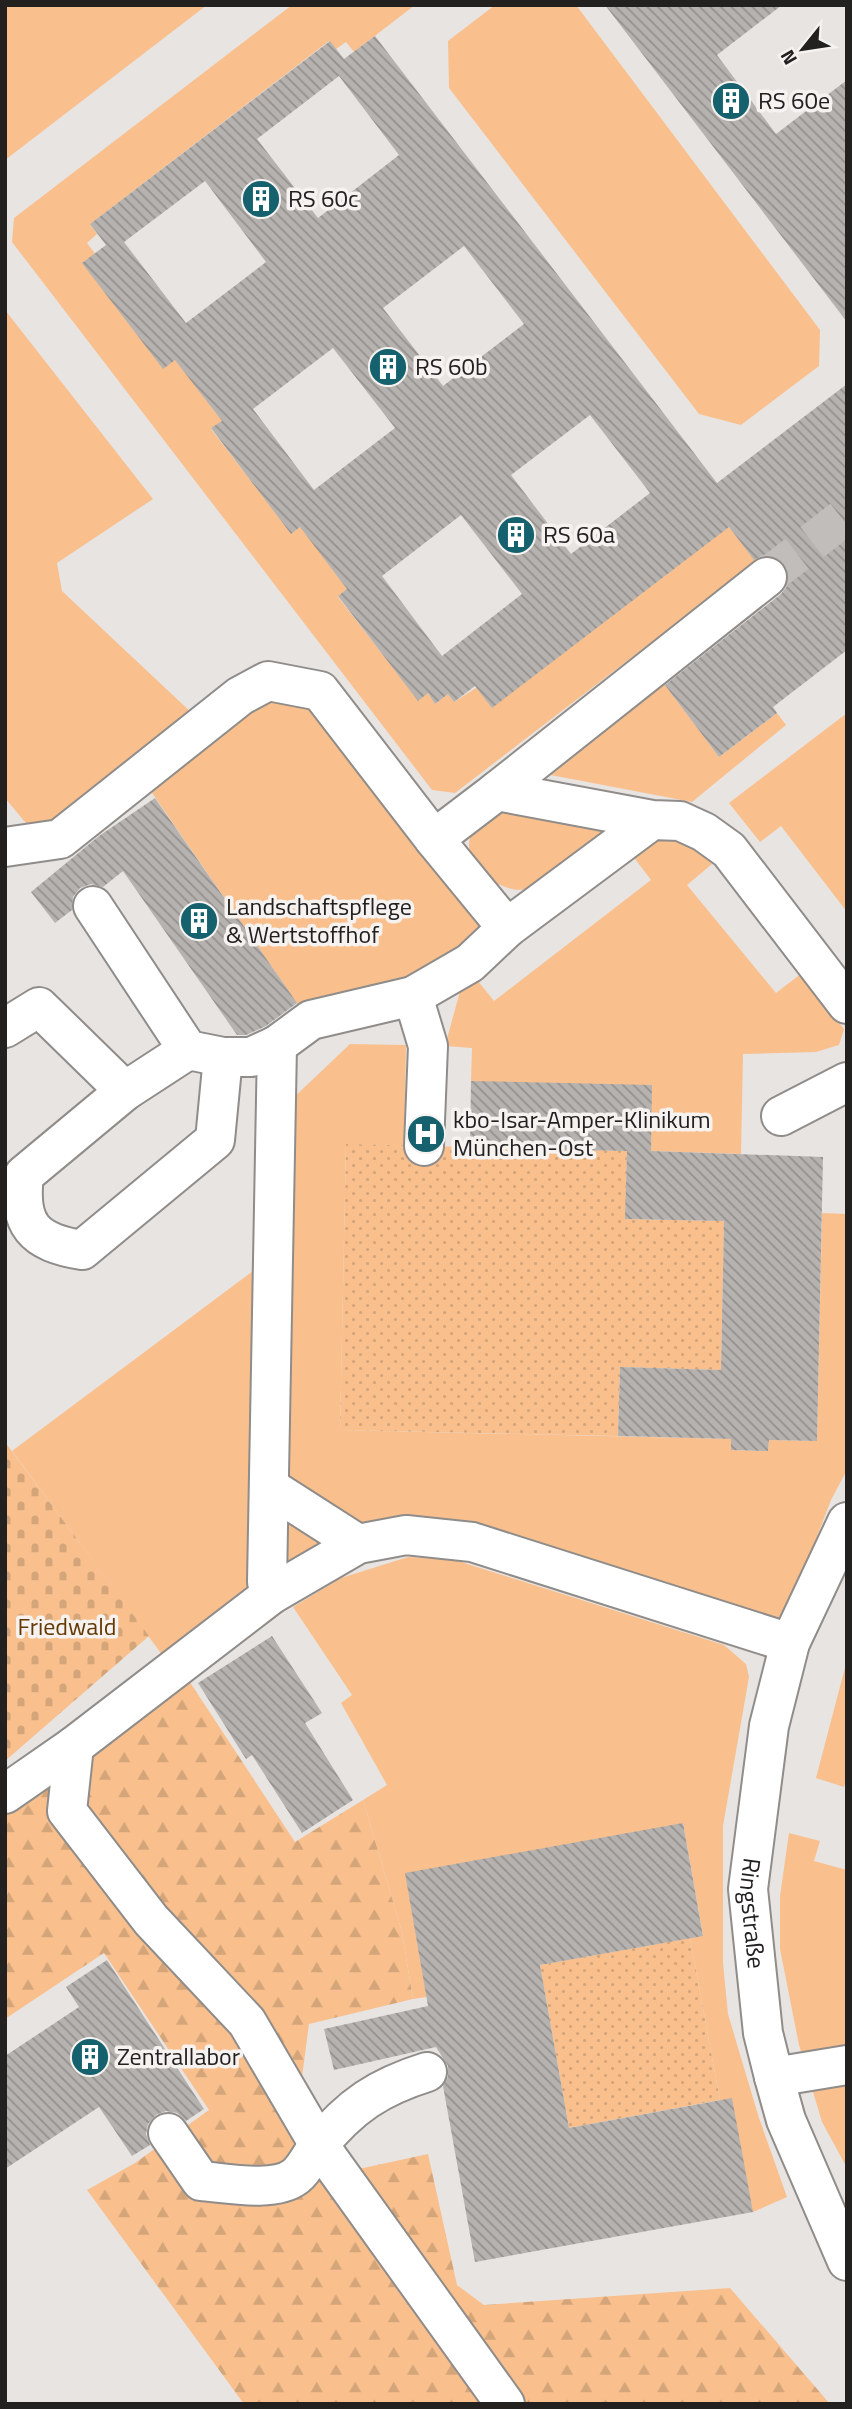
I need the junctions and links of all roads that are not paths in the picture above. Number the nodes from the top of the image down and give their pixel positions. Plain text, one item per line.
1 (767, 577) tunnel mouth
2 (497, 791) junction
3 (652, 820) junction
4 (434, 839) junction
5 (5, 847) edge
6 (93, 906) dead end
7 (507, 928) junction
8 (413, 996) junction
9 (847, 1004) edge
10 (5, 1028) edge
11 (276, 1045) junction
12 (206, 1054) junction
13 (847, 1082) edge
14 (125, 1091) junction
15 (782, 1116) dead end
16 (424, 1146) dead end
17 (269, 1487) junction
18 (847, 1522) edge
19 (358, 1544) junction
20 (834, 1582) edge
21 (272, 1594) junction
22 (790, 1643) junction
23 (74, 1746) junction
24 (5, 1794) edge
25 (847, 2065) edge
26 (427, 2072) dead end
27 (774, 2077) junction
28 (168, 2133) dead end
29 (319, 2145) junction
30 (847, 2261) edge
31 (505, 2404) edge

1 - 2 lane
2 - 3 lane
2 - 4 lane
3 - 7 lane
3 - 9 lane
4 - 5 lane
4 - 7 lane
6 - 12 lane
7 - 8 lane
8 - 11 lane
8 - 16 lane
10 - 14 lane
11 - 12 lane
11 - 17 lane
12 - 14 lane
12 - 14 lane
13 - 15 lane
17 - 19 lane
17 - 21 lane
18 - 20 lane, Ringstraße
19 - 21 lane
19 - 22 lane
20 - 22 lane, Ringstraße
21 - 23 lane
22 - 27 lane, Ringstraße
23 - 24 lane
23 - 29 lane
25 - 27 lane
26 - 29 lane
27 - 30 lane, Ringstraße
28 - 29 lane
29 - 31 lane

